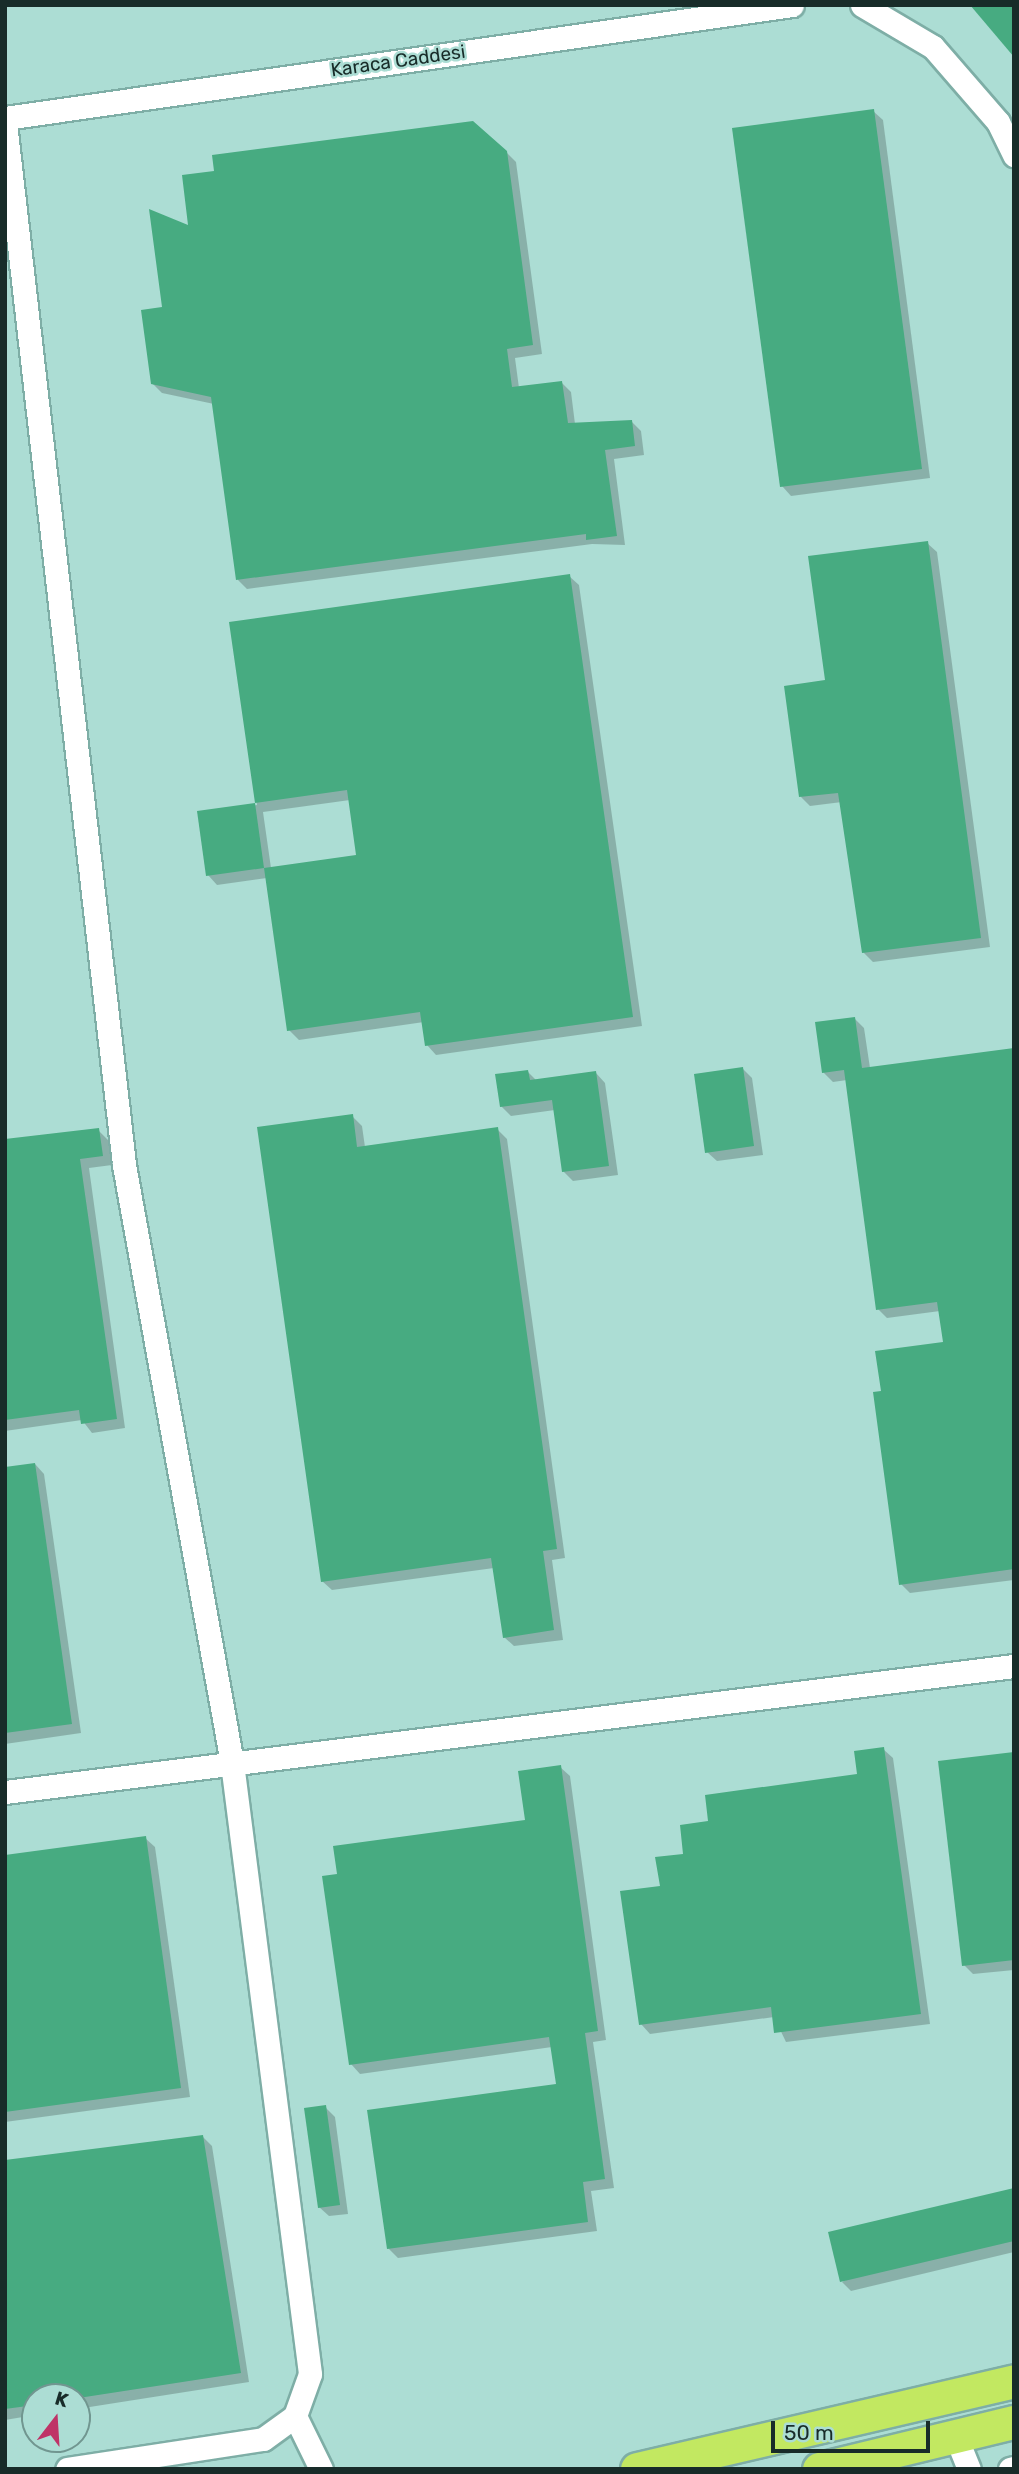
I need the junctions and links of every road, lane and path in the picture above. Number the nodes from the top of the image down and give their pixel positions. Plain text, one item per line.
1 (792, 5) edge
2 (862, 5) edge
3 (5, 118) edge
4 (5, 123) edge
5 (1014, 155) edge
6 (1014, 1666) edge
7 (232, 1763) junction
8 (5, 1792) edge
9 (1014, 2381) edge
10 (295, 2416) junction
11 (1014, 2422) edge
12 (956, 2437) junction
13 (67, 2469) edge
14 (321, 2469) edge
15 (637, 2469) edge
16 (819, 2469) edge
17 (969, 2469) edge

1 - 3 street, Karaca Caddesi
2 - 5 street
4 - 7 street
6 - 7 street
7 - 8 street
7 - 10 street
9 - 15 highway
10 - 13 street
10 - 14 street
11 - 12 highway
12 - 16 highway
12 - 17 street

